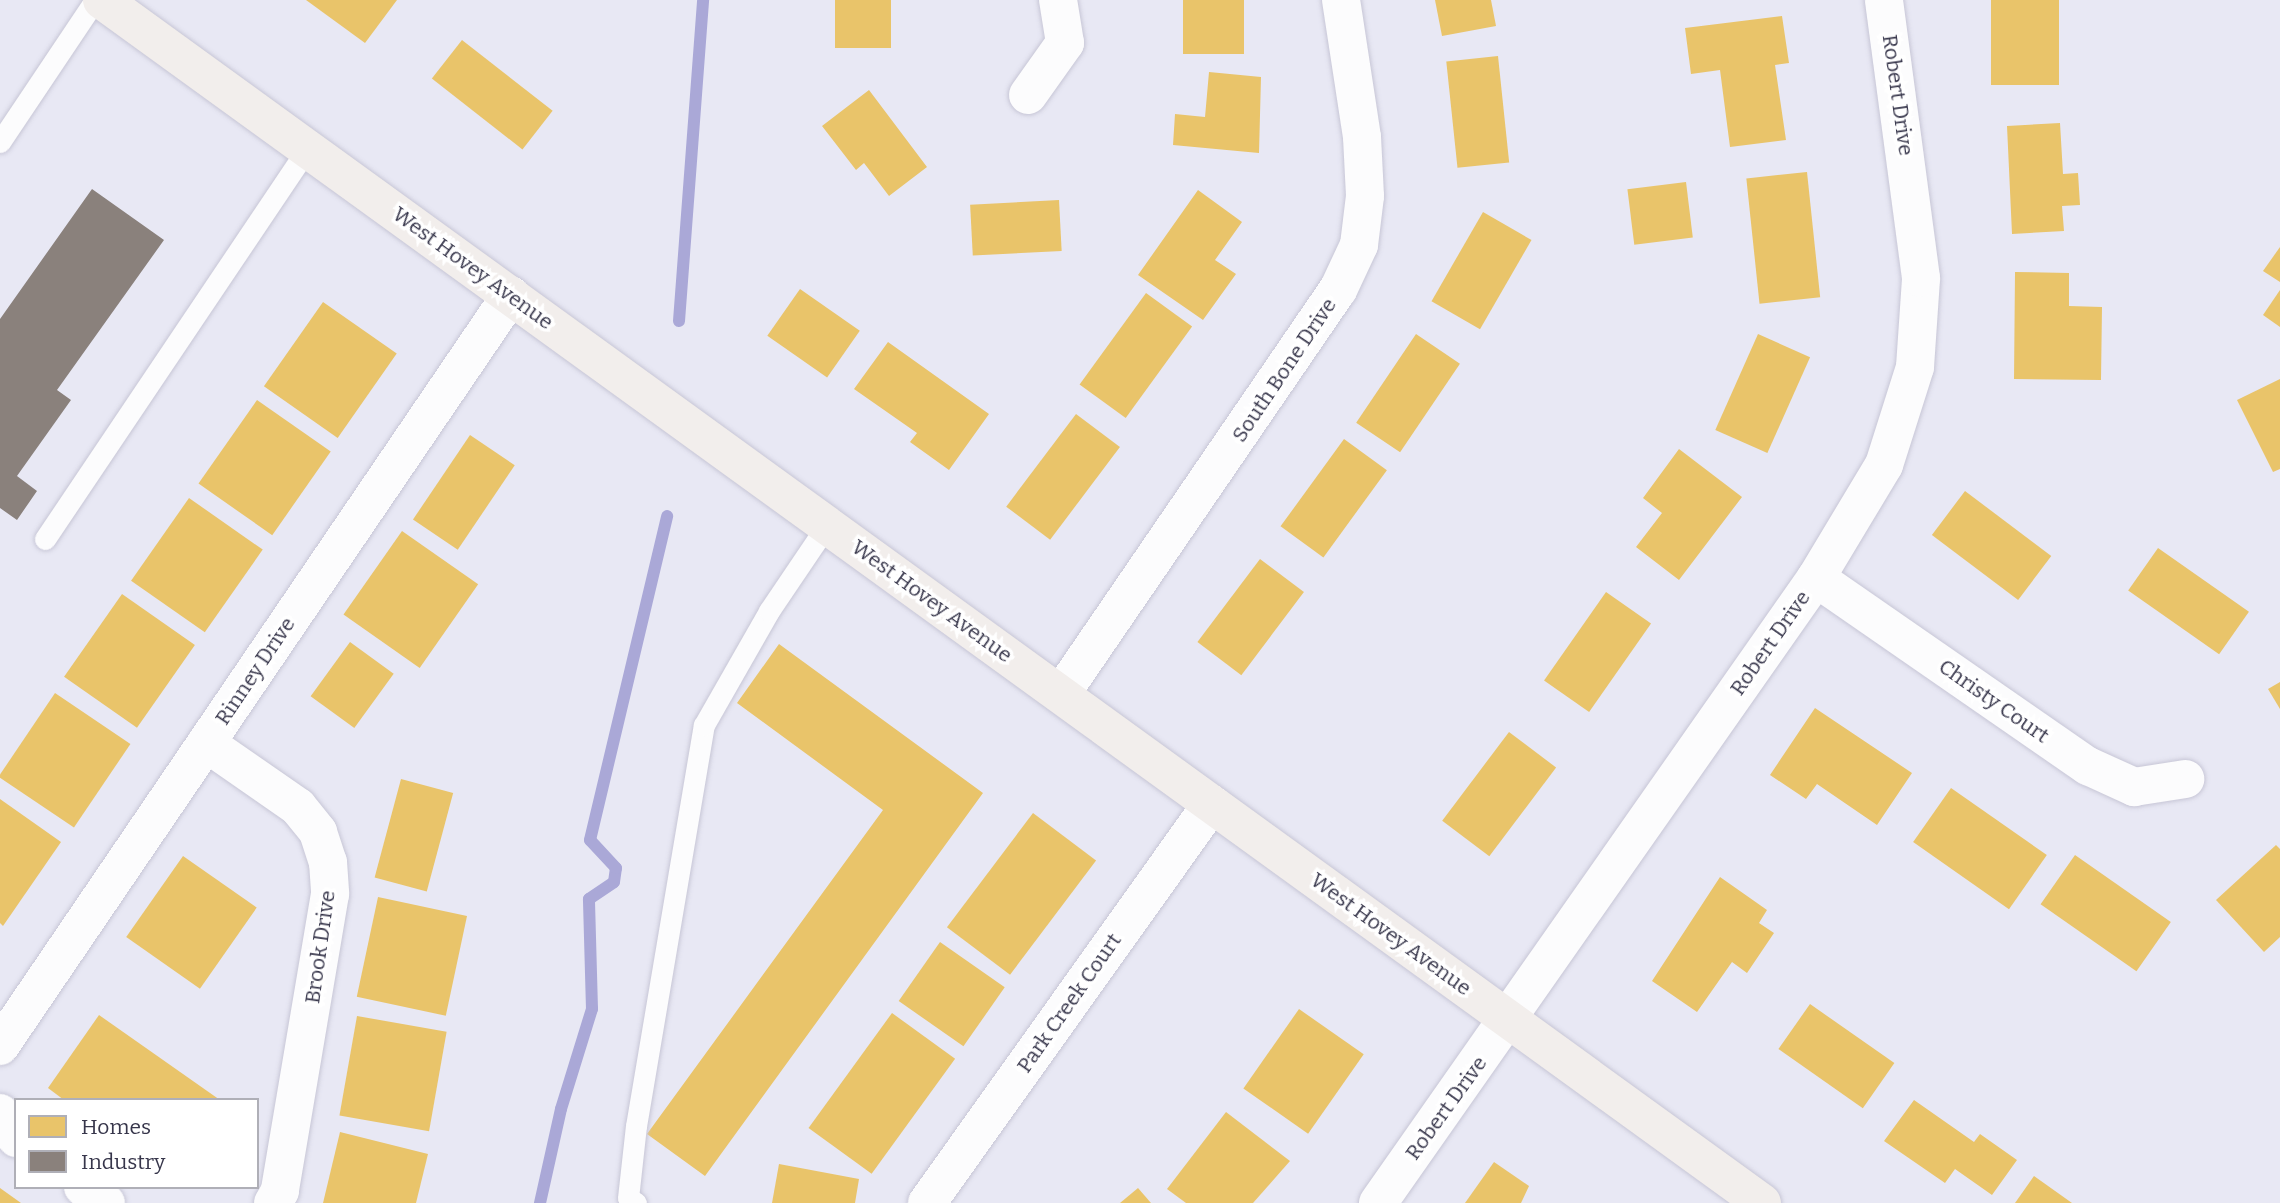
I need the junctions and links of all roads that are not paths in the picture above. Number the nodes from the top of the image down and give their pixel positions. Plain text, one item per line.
1 (95, 0) edge
2 (102, 0) edge
3 (1058, 0) edge
4 (1341, 0) edge
5 (1884, 0) edge
6 (143, 11) edge
7 (1028, 95) dead end
8 (0, 142) edge
9 (308, 148) junction
10 (511, 295) junction
11 (827, 525) junction
12 (46, 539) dead end
13 (1815, 578) junction
14 (1060, 694) junction
15 (206, 743) junction
16 (2185, 779) dead end
17 (1212, 804) junction
18 (1509, 1020) junction
19 (0, 1046) edge
20 (0, 1113) edge
21 (14, 1135) edge
22 (86, 1189) edge
23 (106, 1203) edge
24 (273, 1203) edge
25 (636, 1203) edge
26 (927, 1203) edge
27 (1378, 1203) edge
28 (1762, 1203) edge

1 - 8 lane
2 - 6 street, West Hovey Avenue
3 - 7 street
4 - 14 street, South Bone Drive
5 - 13 street, Robert Drive
6 - 9 street, West Hovey Avenue
9 - 10 street, West Hovey Avenue
9 - 12 lane
10 - 11 street, West Hovey Avenue
10 - 15 street, Rinney Drive
11 - 14 street, West Hovey Avenue
11 - 25 lane
13 - 16 street, Christy Court
13 - 18 street, Robert Drive
14 - 17 street, West Hovey Avenue
15 - 19 street, Rinney Drive
15 - 24 street, Brook Drive
17 - 18 street, West Hovey Avenue
17 - 26 street, Park Creek Court
18 - 27 street, Robert Drive
18 - 28 street, West Hovey Avenue
20 - 21 street
22 - 23 street

